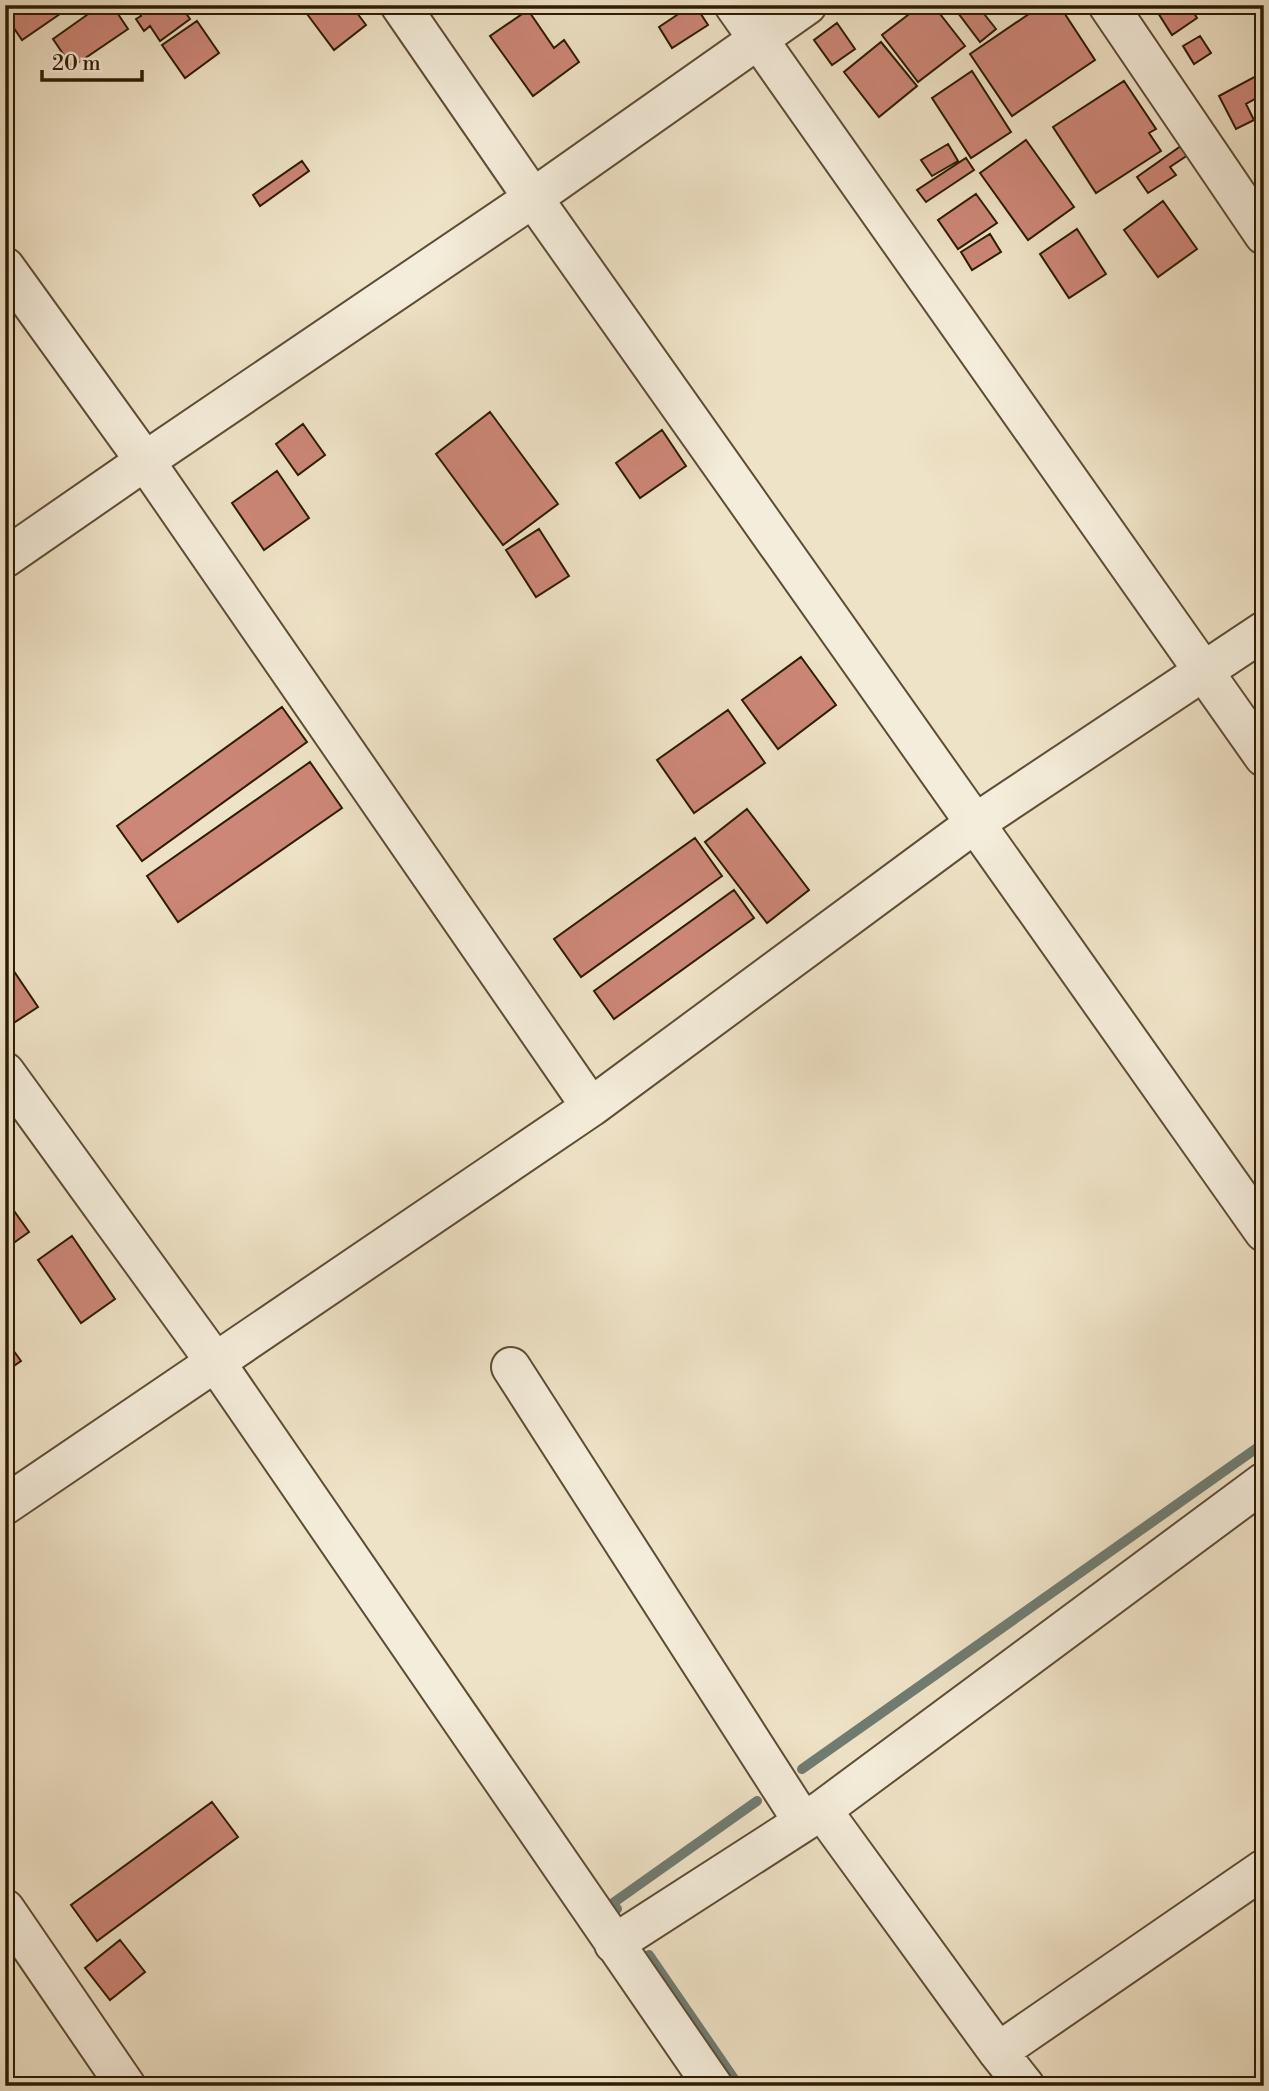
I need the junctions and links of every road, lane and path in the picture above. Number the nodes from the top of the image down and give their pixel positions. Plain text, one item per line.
1 (400, 5) edge
2 (734, 5) edge
3 (807, 5) edge
4 (1108, 5) edge
5 (757, 38) junction
6 (533, 198) junction
7 (1264, 236) edge
8 (5, 267) edge
9 (145, 461) junction
10 (5, 558) edge
11 (1264, 631) edge
12 (1204, 672) junction
13 (1264, 757) edge
14 (974, 824) junction
15 (5, 1072) edge
16 (591, 1107) junction
17 (1264, 1232) edge
18 (216, 1363) junction
19 (510, 1367) dead end
20 (1264, 1482) edge
21 (5, 1505) edge
22 (813, 1816) junction
23 (1264, 1869) edge
24 (5, 1909) edge
25 (614, 1944) junction
26 (998, 2052) junction
27 (126, 2086) edge
28 (713, 2086) edge
29 (1025, 2086) edge

1 - 6 street
2 - 5 street
3 - 5 street
4 - 7 street
5 - 6 street
5 - 12 street
6 - 9 street
6 - 14 street
8 - 9 street
9 - 10 street
9 - 16 street
11 - 12 street
12 - 13 street
12 - 14 street
14 - 16 street
14 - 17 street
15 - 18 street
16 - 18 street
18 - 21 street
18 - 25 street
19 - 22 street
20 - 22 street
22 - 25 street
22 - 26 street
23 - 26 street
24 - 27 street
25 - 28 street
26 - 29 street

